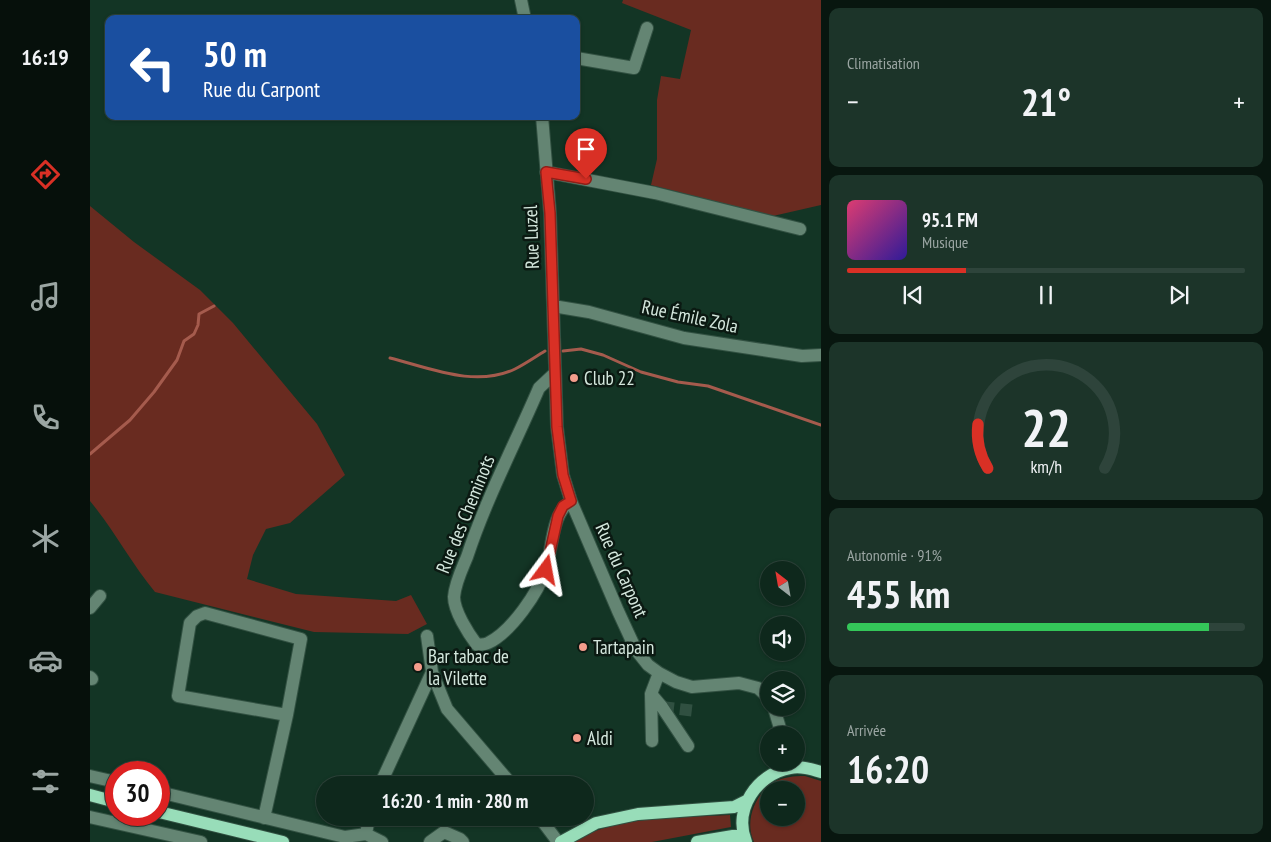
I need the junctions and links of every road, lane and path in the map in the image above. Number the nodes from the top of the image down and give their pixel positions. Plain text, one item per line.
1 (522, 0) edge
2 (525, 15) edge
3 (647, 28) dead end
4 (580, 59) edge
5 (542, 120) edge
6 (546, 172) junction
7 (800, 229) dead end
8 (553, 306) junction
9 (821, 355) edge
10 (555, 357) joint
11 (555, 373) junction
12 (571, 501) junction
13 (100, 596) dead end
14 (90, 608) edge
15 (427, 636) dead end
16 (432, 672) junction
17 (659, 673) junction
18 (760, 690) edge
19 (651, 694) junction
20 (287, 716) junction
21 (652, 741) dead end
22 (688, 746) dead end
23 (805, 767) edge
24 (778, 771) edge
25 (821, 772) edge
26 (90, 776) edge
27 (384, 776) edge
28 (504, 776) edge
29 (105, 779) edge
30 (90, 795) edge
31 (170, 795) edge
32 (105, 799) edge
33 (748, 800) junction
34 (170, 815) edge
35 (90, 817) edge
36 (264, 818) junction
37 (368, 826) edge
38 (547, 826) edge
39 (366, 834) junction
40 (745, 839) edge
41 (558, 840) edge
42 (201, 842) edge
43 (283, 842) edge
44 (382, 842) edge
45 (430, 842) edge
46 (463, 842) edge
47 (697, 842) edge

1 - 2 street
3 - 4 street
5 - 6 street, Rue Luzel
6 - 7 street
6 - 8 street, Rue Luzel
8 - 9 street, Rue Émile Zola
8 - 10 street, Rue Luzel
10 - 11 street, Rue du Carpont
11 - 12 street, Rue du Carpont
11 - 12 street, Rue des Cheminots
12 - 17 street, Rue du Carpont
13 - 14 street
15 - 16 street
16 - 27 street
16 - 28 street
17 - 18 street, Rue du Carpont
17 - 19 street
19 - 21 street
19 - 22 street
20 - 20 street
20 - 36 street
23 - 25 main road
24 - 33 main road
26 - 29 street
30 - 32 main road
31 - 36 street
33 - 40 main road
33 - 41 main road
34 - 43 main road
35 - 42 street
36 - 39 street
37 - 39 street
38 - 41 street
39 - 44 street
40 - 47 main road
45 - 46 street

